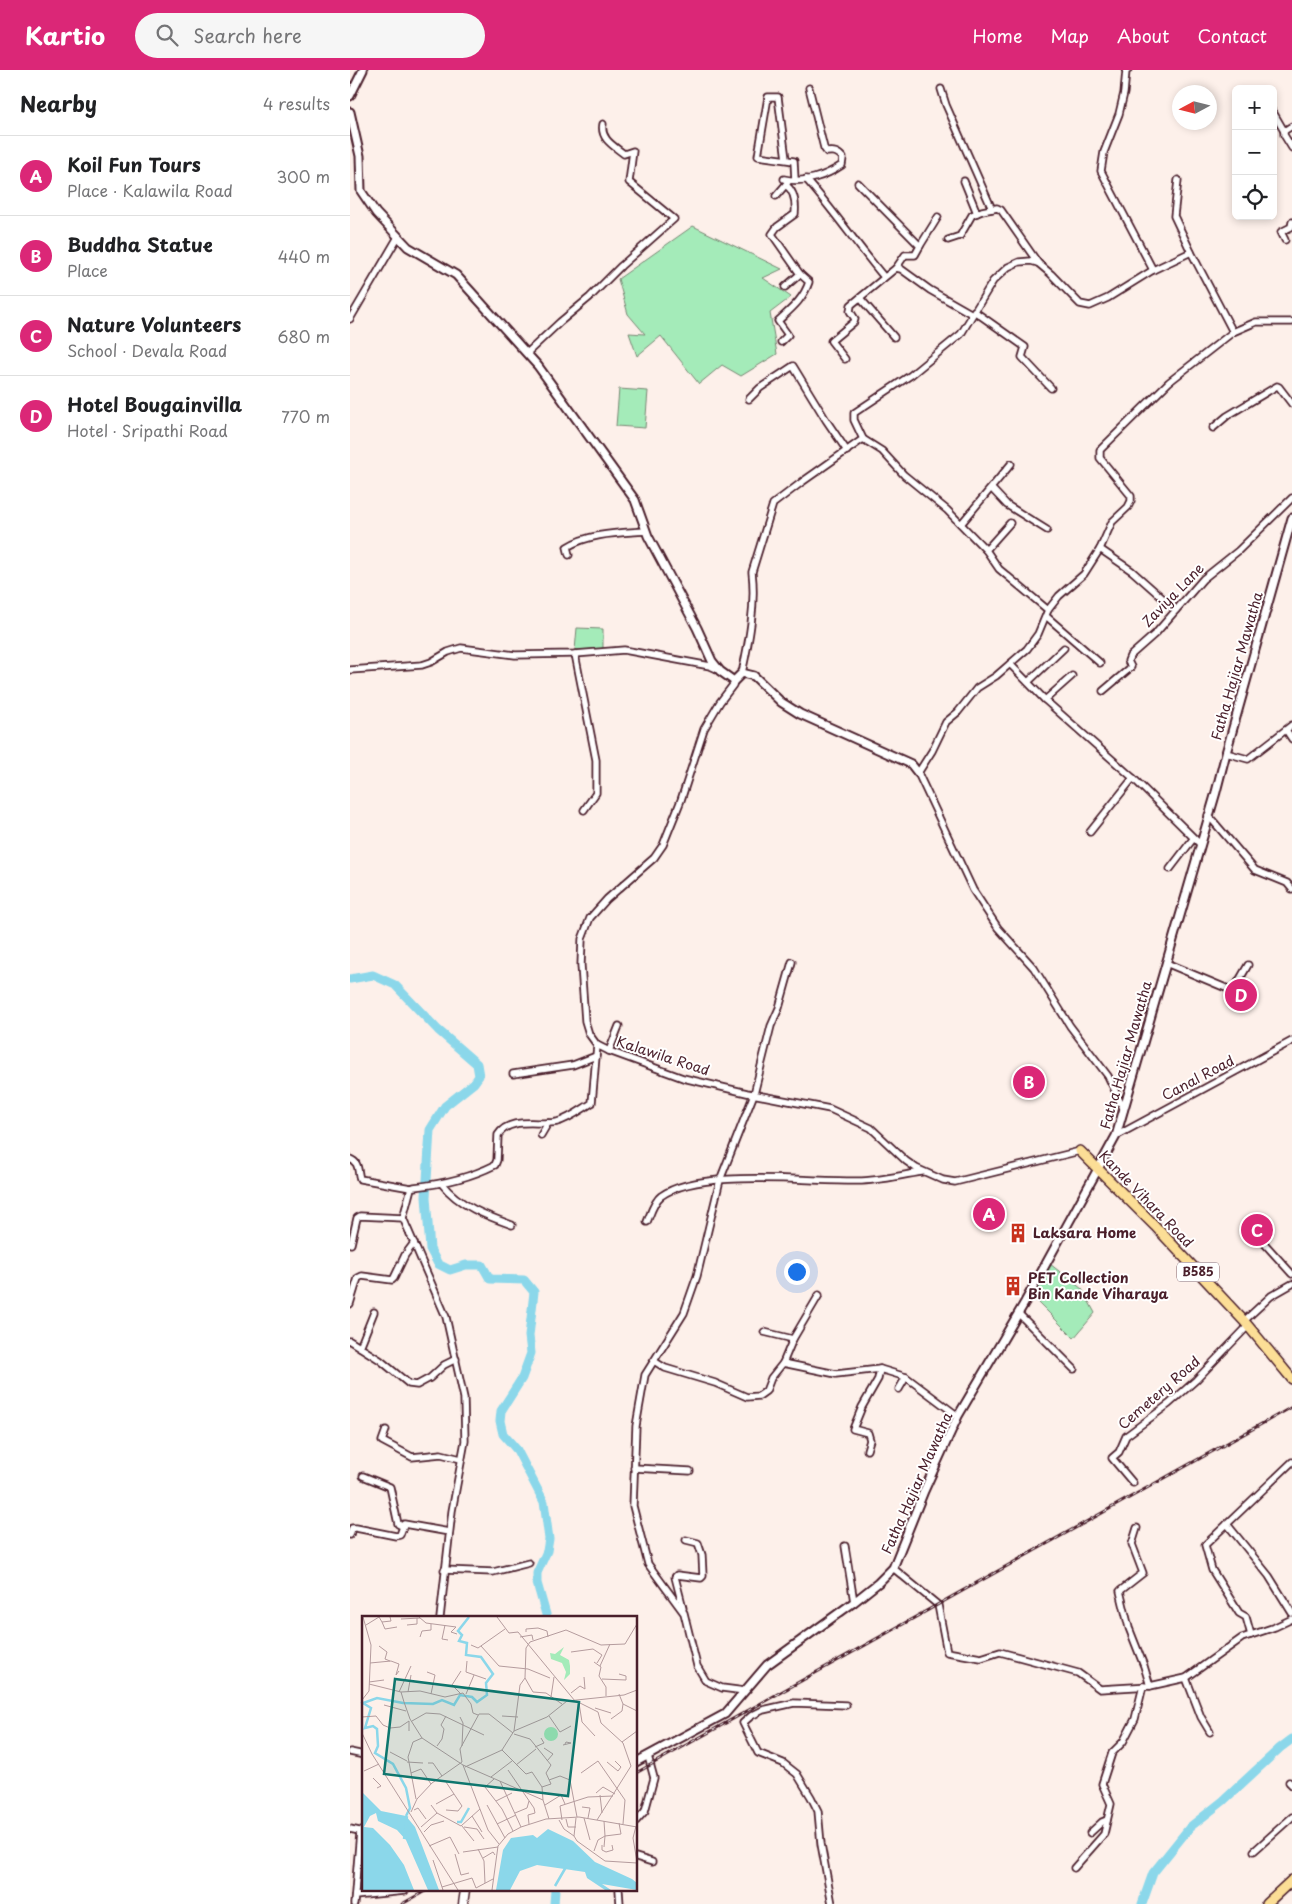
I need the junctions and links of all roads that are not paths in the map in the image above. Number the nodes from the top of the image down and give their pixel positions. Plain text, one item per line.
1 (363, 70) edge
2 (1128, 70) edge
3 (809, 88) dead end
4 (941, 89) dead end
5 (350, 96) edge
6 (350, 115) edge
7 (1277, 119) edge
8 (603, 124) dead end
9 (1292, 126) edge
10 (1284, 131) junction
11 (1292, 148) edge
12 (786, 159) junction
13 (806, 179) junction
14 (1178, 180) dead end
15 (789, 181) junction
16 (964, 181) dead end
17 (858, 183) dead end
18 (776, 196) dead end
19 (992, 208) junction
20 (977, 213) junction
21 (938, 217) dead end
22 (1292, 222) edge
23 (398, 237) junction
24 (948, 240) dead end
25 (1285, 240) dead end
26 (920, 246) junction
27 (1191, 252) junction
28 (1038, 263) junction
29 (896, 268) junction
30 (1153, 270) junction
31 (800, 274) junction
32 (884, 276) junction
33 (785, 287) dead end
34 (860, 298) junction
35 (973, 312) junction
36 (350, 319) edge
37 (1292, 322) edge
38 (1232, 332) junction
39 (894, 337) dead end
40 (780, 342) dead end
41 (526, 353) junction
42 (845, 359) dead end
43 (1051, 388) dead end
44 (749, 399) dead end
45 (1292, 404) edge
46 (1213, 428) dead end
47 (863, 439) junction
48 (848, 451) junction
49 (1011, 464) dead end
50 (992, 489) junction
51 (1292, 498) edge
52 (1292, 518) edge
53 (1010, 523) dead end
54 (961, 524) junction
55 (1046, 530) dead end
56 (646, 531) junction
57 (986, 550) junction
58 (1100, 550) junction
59 (569, 555) dead end
60 (1176, 610) junction
61 (1047, 613) junction
62 (1064, 648) dead end
63 (575, 654) junction
64 (1100, 663) dead end
65 (1010, 664) junction
66 (350, 670) edge
67 (720, 671) junction
68 (742, 673) junction
69 (1072, 676) dead end
70 (734, 681) junction
71 (1028, 682) junction
72 (1102, 690) dead end
73 (1045, 700) junction
74 (1292, 725) edge
75 (1286, 730) junction
76 (1292, 738) edge
77 (1226, 753) junction
78 (918, 773) junction
79 (1133, 778) junction
80 (584, 810) dead end
81 (1208, 816) junction
82 (1090, 832) dead end
83 (1193, 839) junction
84 (1200, 844) junction
85 (1170, 870) dead end
86 (1292, 889) edge
87 (792, 962) dead end
88 (1166, 963) junction
89 (1248, 965) dead end
90 (618, 1026) dead end
91 (1292, 1041) edge
92 (597, 1045) junction
93 (609, 1051) junction
94 (596, 1056) junction
95 (513, 1074) dead end
96 (754, 1094) junction
97 (1124, 1110) junction
98 (548, 1123) junction
99 (541, 1135) dead end
100 (1116, 1136) junction
101 (1080, 1151) joint
102 (350, 1159) edge
103 (1098, 1170) junction
104 (925, 1171) junction
105 (720, 1180) junction
106 (441, 1184) junction
107 (412, 1187) junction
108 (404, 1218) junction
109 (647, 1222) dead end
110 (512, 1225) dead end
111 (414, 1243) junction
112 (1264, 1243) dead end
113 (351, 1244) edge
114 (1292, 1274) edge
115 (350, 1278) edge
116 (358, 1278) junction
117 (1292, 1284) edge
118 (819, 1295) dead end
119 (350, 1304) edge
120 (374, 1312) dead end
121 (1019, 1314) junction
122 (1246, 1323) junction
123 (764, 1332) dead end
124 (793, 1339) junction
125 (350, 1341) edge
126 (360, 1347) junction
127 (456, 1359) junction
128 (654, 1361) junction
129 (783, 1363) junction
130 (880, 1369) junction
131 (1074, 1369) dead end
132 (906, 1377) junction
133 (1292, 1379) edge
134 (899, 1390) dead end
135 (958, 1416) junction
136 (386, 1430) dead end
137 (867, 1450) dead end
138 (461, 1458) junction
139 (1292, 1462) edge
140 (634, 1468) junction
141 (690, 1471) dead end
142 (363, 1476) dead end
143 (1133, 1484) dead end
144 (1227, 1524) junction
145 (402, 1526) junction
146 (1137, 1528) dead end
147 (449, 1532) junction
148 (350, 1535) edge
149 (686, 1540) dead end
150 (846, 1546) dead end
151 (529, 1563) dead end
152 (893, 1568) junction
153 (444, 1570) junction
154 (854, 1602) junction
155 (684, 1613) junction
156 (1292, 1613) edge
157 (440, 1616) edge
158 (1292, 1618) edge
159 (1251, 1635) junction
160 (1186, 1678) junction
161 (1146, 1686) junction
162 (744, 1691) junction
163 (846, 1705) dead end
164 (1210, 1732) dead end
165 (648, 1756) junction
166 (638, 1761) edge
167 (1292, 1817) edge
168 (638, 1819) edge
169 (1107, 1820) junction
170 (350, 1829) edge
171 (362, 1832) edge
172 (1090, 1833) dead end
173 (1254, 1851) dead end
174 (638, 1857) edge
175 (652, 1862) dead end
176 (1074, 1868) dead end
177 (1292, 1880) edge
178 (395, 1892) edge
179 (355, 1896) junction
180 (354, 1904) edge
181 (832, 1904) edge
182 (1266, 1904) edge

1 - 5 street
2 - 30 street
3 - 13 street
4 - 19 street
6 - 23 street
7 - 10 street
8 - 41 street
9 - 10 street
10 - 11 street
12 - 12 street
12 - 15 street
13 - 15 street
13 - 32 street
14 - 27 street
15 - 18 street
15 - 31 street
16 - 20 street
17 - 26 street
19 - 20 street
19 - 28 street
20 - 24 street
21 - 26 street
22 - 25 street
23 - 36 street
23 - 41 street
26 - 29 street
27 - 30 street
27 - 38 street
28 - 30 street
28 - 35 street
29 - 32 street
29 - 35 street
31 - 33 street
31 - 40 street
32 - 34 street
34 - 39 street
34 - 42 street
35 - 43 street
35 - 47 street
37 - 38 street
38 - 58 street
41 - 56 street
44 - 48 street
45 - 46 street
47 - 48 street
47 - 54 street
48 - 68 street
49 - 50 street
50 - 54 street
50 - 55 street
51 - 60 street, Zaviya Lane
52 - 77 street, Fatha Hajiar Mawatha
53 - 57 street
54 - 57 street
56 - 59 street
56 - 67 street
57 - 61 street
58 - 60 street
58 - 61 street
60 - 72 street, Zaviya Lane
61 - 64 street
61 - 65 street
62 - 71 street
63 - 66 street
63 - 67 street
63 - 80 street
65 - 71 street
65 - 78 street
67 - 70 street
68 - 70 street
68 - 78 street
69 - 73 street
70 - 92 street, Kalawila Road
71 - 73 street
73 - 79 street
74 - 75 street
75 - 76 street
75 - 77 street
77 - 81 street, Fatha Hajiar Mawatha
78 - 97 street
79 - 82 street
79 - 83 street
81 - 84 street, Fatha Hajiar Mawatha
81 - 86 street
83 - 84 street
83 - 85 street
84 - 88 street, Fatha Hajiar Mawatha
87 - 96 street
88 - 89 street
88 - 97 street, Fatha Hajiar Mawatha
90 - 93 street
91 - 100 street, Canal Road
92 - 93 street, Kalawila Road
92 - 94 street
93 - 96 street, Kalawila Road
94 - 95 street
94 - 98 street
96 - 104 street, Kalawila Road
96 - 105 street
97 - 100 street, Fatha Hajiar Mawatha
98 - 99 street
98 - 106 street
100 - 103 street, Fatha Hajiar Mawatha
101 - 103 main road, Kande Vihara Road / B585
101 - 104 street, Kalawila Road
102 - 107 street
103 - 121 street, Fatha Hajiar Mawatha
103 - 122 main road, Kande Vihara Road / B585
104 - 105 street
105 - 109 street
105 - 128 street
106 - 107 street
106 - 110 street
107 - 108 street
108 - 111 street
108 - 113 street
111 - 116 street
111 - 127 street
112 - 114 street
115 - 116 street
116 - 119 street
117 - 122 street
118 - 124 street
120 - 126 street
121 - 131 street
121 - 135 street, Fatha Hajiar Mawatha
122 - 133 main road, Kande Vihara Road / B585
122 - 143 street, Cemetery Road
123 - 124 street
124 - 129 street
125 - 126 street
126 - 127 street
127 - 138 street
128 - 129 street
128 - 140 street
129 - 130 street
130 - 132 street
130 - 137 street
132 - 134 street
132 - 135 street
135 - 152 street, Fatha Hajiar Mawatha
136 - 138 street
138 - 147 street
139 - 144 street
140 - 141 street
140 - 155 street
142 - 145 street
144 - 156 street
144 - 159 street
145 - 147 street
145 - 148 street
146 - 161 street
147 - 153 street
149 - 155 street
150 - 154 street
151 - 153 street
152 - 154 street, Fatha Hajiar Mawatha
152 - 161 street
153 - 157 street
154 - 162 street, Fatha Hajiar Mawatha
155 - 162 street
158 - 159 street
159 - 160 street
160 - 161 street
160 - 164 street
161 - 169 street
162 - 165 street, Fatha Hajiar Mawatha
163 - 181 street
165 - 166 street, Fatha Hajiar Mawatha
165 - 168 street
167 - 173 street
169 - 172 street
169 - 176 street
170 - 171 street
171 - 179 street
174 - 175 street
177 - 182 main road
178 - 179 street
179 - 180 street

